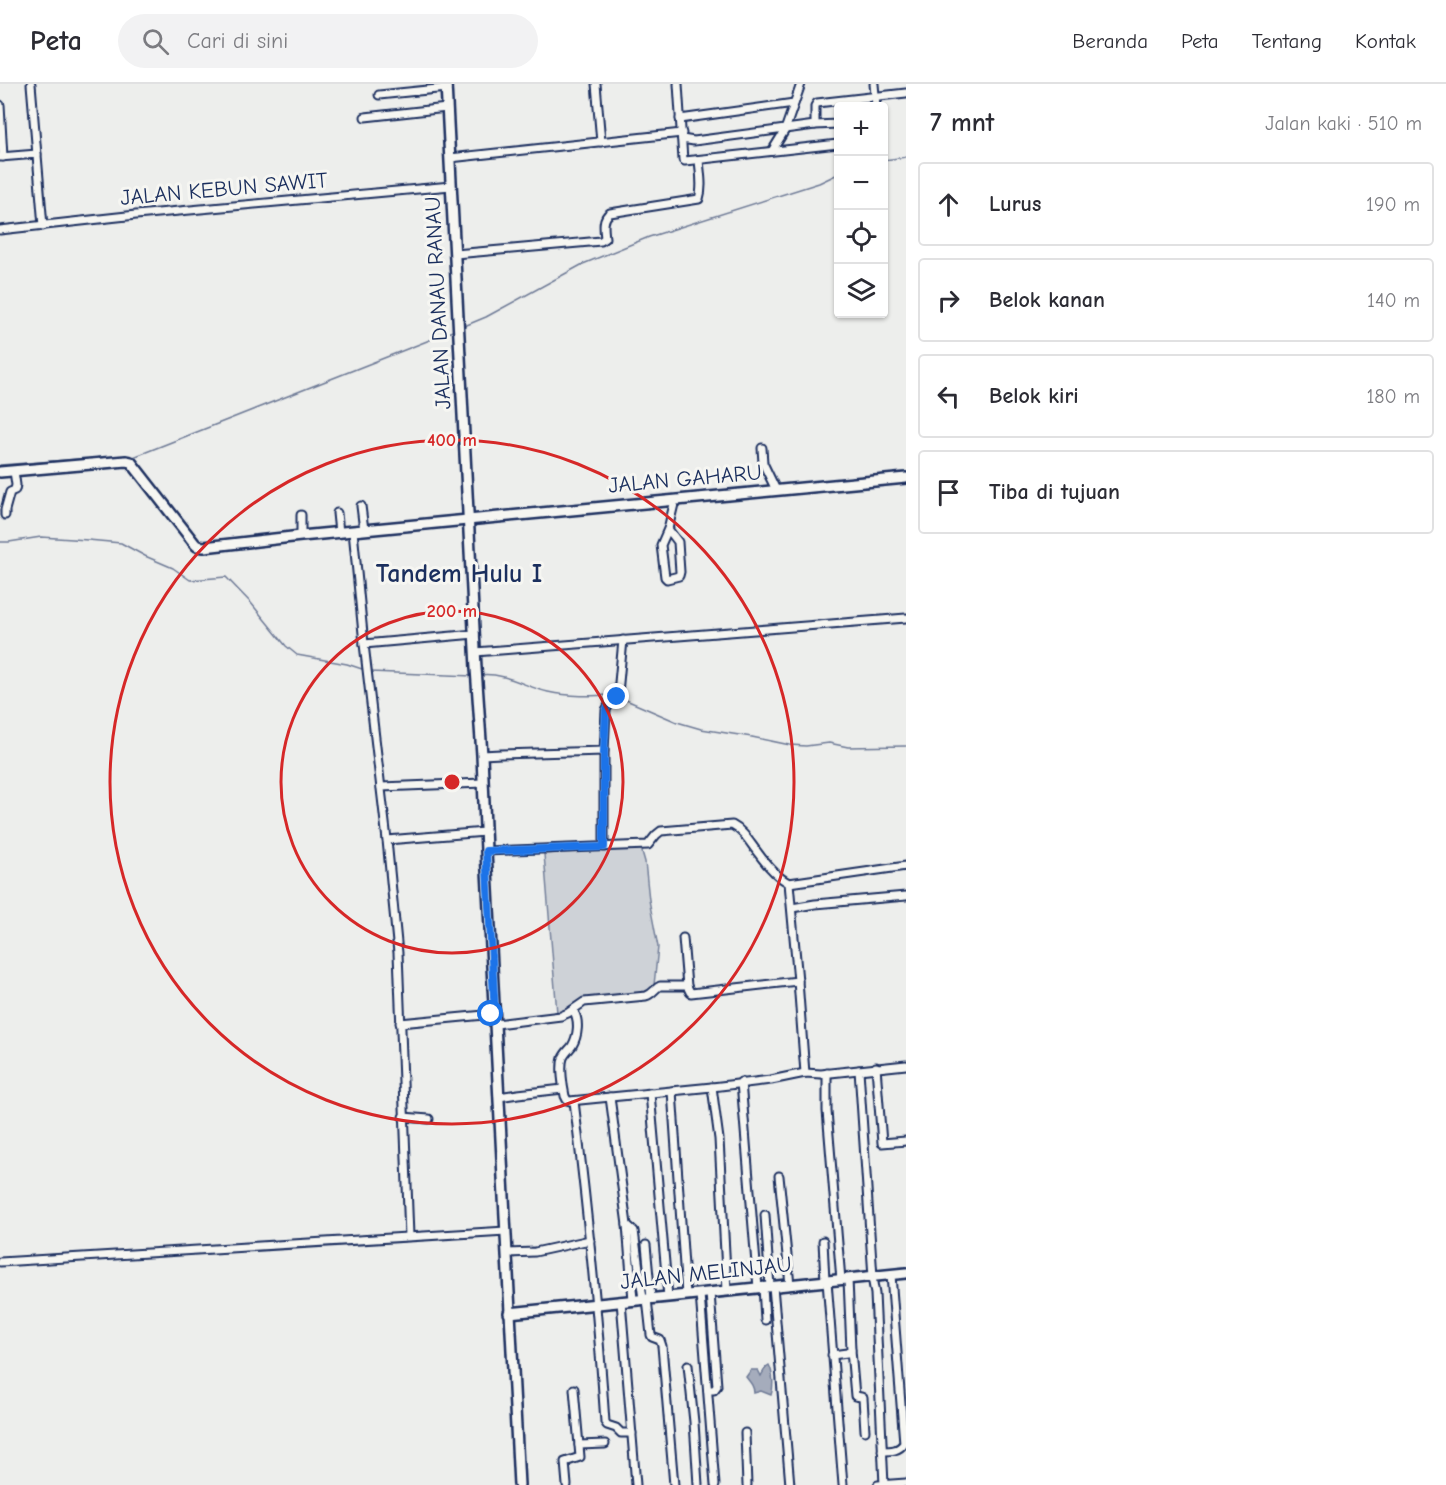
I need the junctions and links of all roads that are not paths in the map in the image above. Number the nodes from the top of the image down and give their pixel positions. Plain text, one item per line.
1 (31, 84) edge
2 (596, 84) edge
3 (678, 84) edge
4 (801, 84) edge
5 (874, 84) edge
6 (446, 86) edge
7 (906, 93) edge
8 (379, 95) dead end
9 (875, 97) junction
10 (876, 102) edge
11 (794, 103) junction
12 (0, 105) edge
13 (447, 108) junction
14 (365, 117) dead end
15 (680, 119) junction
16 (834, 124) edge
17 (815, 125) junction
18 (784, 129) junction
19 (682, 136) junction
20 (601, 142) junction
21 (834, 144) edge
22 (772, 151) junction
23 (37, 154) junction
24 (2, 157) edge
25 (450, 158) junction
26 (699, 160) junction
27 (451, 186) junction
28 (43, 226) junction
29 (0, 230) edge
30 (455, 254) junction
31 (762, 448) dead end
32 (14, 471) junction
33 (0, 472) edge
34 (906, 478) edge
35 (777, 490) junction
36 (675, 500) junction
37 (361, 506) dead end
38 (337, 513) dead end
39 (301, 515) dead end
40 (5, 516) dead end
41 (468, 520) junction
42 (668, 529) junction
43 (364, 530) junction
44 (353, 531) junction
45 (339, 533) junction
46 (301, 536) junction
47 (906, 618) edge
48 (475, 634) junction
49 (623, 640) junction
50 (364, 644) junction
51 (475, 652) junction
52 (604, 752) junction
53 (482, 755) junction
54 (483, 783) junction
55 (381, 787) junction
56 (485, 831) junction
57 (387, 840) junction
58 (604, 847) junction
59 (486, 851) junction
60 (906, 866) edge
61 (789, 883) junction
62 (906, 896) edge
63 (792, 908) junction
64 (683, 938) dead end
65 (798, 981) junction
66 (687, 986) junction
67 (573, 1010) junction
68 (495, 1019) junction
69 (400, 1023) junction
70 (906, 1065) edge
71 (876, 1067) junction
72 (859, 1070) junction
73 (805, 1073) junction
74 (827, 1073) junction
75 (741, 1082) junction
76 (712, 1087) junction
77 (563, 1089) junction
78 (672, 1091) junction
79 (650, 1093) junction
80 (499, 1097) junction
81 (610, 1097) junction
82 (574, 1101) junction
83 (403, 1117) junction
84 (429, 1119) dead end
85 (906, 1141) edge
86 (779, 1176) dead end
87 (765, 1215) dead end
88 (506, 1231) junction
89 (409, 1236) junction
90 (590, 1240) junction
91 (823, 1241) dead end
92 (646, 1245) dead end
93 (507, 1253) junction
94 (0, 1262) edge
95 (906, 1273) edge
96 (891, 1275) junction
97 (872, 1277) junction
98 (844, 1279) junction
99 (826, 1281) junction
100 (789, 1285) junction
101 (766, 1287) junction
102 (728, 1291) junction
103 (705, 1293) junction
104 (686, 1295) junction
105 (668, 1297) junction
106 (643, 1299) junction
107 (621, 1301) junction
108 (596, 1304) junction
109 (509, 1312) junction
110 (765, 1320) dead end
111 (851, 1350) junction
112 (832, 1354) junction
113 (688, 1365) dead end
114 (574, 1389) dead end
115 (866, 1431) dead end
116 (632, 1433) junction
117 (745, 1433) dead end
118 (605, 1444) dead end
119 (579, 1445) junction
120 (882, 1451) junction
121 (906, 1483) edge
122 (519, 1485) edge
123 (567, 1485) edge
124 (636, 1485) edge
125 (674, 1485) edge
126 (698, 1485) edge
127 (715, 1485) edge
128 (747, 1485) edge
129 (790, 1485) edge
130 (843, 1485) edge
131 (878, 1485) edge
132 (884, 1485) edge

1 - 23 street
2 - 20 street
3 - 15 street
4 - 11 street
5 - 9 street
6 - 8 street
6 - 13 street, JALAN DANAU RANAU
7 - 9 street
9 - 10 street
9 - 17 street
11 - 15 street
11 - 18 street
12 - 24 street
13 - 14 street
13 - 25 street, JALAN DANAU RANAU
15 - 19 street
16 - 17 street
17 - 18 street
18 - 19 street
18 - 22 street
19 - 20 street
19 - 26 street
20 - 25 street
21 - 22 street
22 - 26 street
23 - 24 street
23 - 28 street
25 - 27 street, JALAN DANAU RANAU
26 - 30 street
27 - 28 street, JALAN KEBUN SAWIT
27 - 30 street, JALAN DANAU RANAU
28 - 29 street, JALAN KEBUN SAWIT
30 - 41 street, JALAN DANAU RANAU
31 - 35 street
32 - 33 street
32 - 40 street
32 - 46 street, JALAN GAHARU
34 - 35 street, JALAN GAHARU
35 - 36 street, JALAN GAHARU
36 - 41 street, JALAN GAHARU
36 - 42 street
37 - 43 street
38 - 45 street
39 - 46 street
41 - 43 street, JALAN GAHARU
41 - 48 street, JALAN DANAU RANAU
42 - 42 street
43 - 44 street, JALAN GAHARU
44 - 45 street, JALAN GAHARU
44 - 50 street
45 - 46 street, JALAN GAHARU
47 - 49 street
48 - 50 street
48 - 51 street, JALAN DANAU RANAU
49 - 51 street
49 - 52 street
50 - 55 street
51 - 53 street, JALAN DANAU RANAU
52 - 53 street
52 - 58 street
53 - 54 street, JALAN DANAU RANAU
54 - 55 street
54 - 56 street, JALAN DANAU RANAU
55 - 57 street
56 - 57 street
56 - 59 street, JALAN DANAU RANAU
57 - 69 street
58 - 59 street
58 - 61 street
59 - 68 street, JALAN DANAU RANAU
60 - 61 street
61 - 63 street
62 - 63 street
63 - 65 street
64 - 66 street
65 - 66 street
65 - 73 street
66 - 67 street
67 - 68 street
67 - 77 street
68 - 69 street
68 - 80 street, JALAN DANAU RANAU
69 - 83 street
70 - 71 street
71 - 72 street
71 - 85 street
72 - 74 street
72 - 97 street
73 - 74 street
73 - 75 street
74 - 98 street
75 - 76 street
75 - 101 street
76 - 78 street
76 - 102 street
77 - 80 street
77 - 82 street
78 - 79 street
78 - 104 street
79 - 81 street
79 - 105 street
80 - 88 street, JALAN DANAU RANAU
81 - 82 street
81 - 106 street
82 - 90 street
83 - 84 street
83 - 89 street
86 - 100 street
87 - 101 street
88 - 89 street
88 - 93 street, JALAN DANAU RANAU
89 - 94 street
90 - 93 street
90 - 108 street
91 - 99 street
92 - 106 street
93 - 109 street, JALAN DANAU RANAU
95 - 96 street, JALAN MELINJAU
96 - 97 street, JALAN MELINJAU
96 - 120 street
97 - 98 street, JALAN MELINJAU
97 - 120 street
98 - 99 street, JALAN MELINJAU
98 - 111 street
99 - 100 street, JALAN MELINJAU
99 - 112 street
100 - 101 street, JALAN MELINJAU
101 - 102 street, JALAN MELINJAU
101 - 110 street
101 - 129 street
102 - 103 street, JALAN MELINJAU
103 - 104 street, JALAN MELINJAU
103 - 127 street
104 - 105 street, JALAN MELINJAU
105 - 106 street, JALAN MELINJAU
106 - 107 street, JALAN MELINJAU
106 - 125 street
107 - 108 street, JALAN MELINJAU
107 - 116 street
108 - 109 street, JALAN MELINJAU
108 - 116 street
109 - 122 street, JALAN DANAU RANAU
111 - 112 street
111 - 115 street
112 - 130 street
113 - 126 street
114 - 119 street
116 - 124 street
117 - 128 street
118 - 119 street
119 - 123 street
120 - 132 street
121 - 132 street
131 - 132 street

